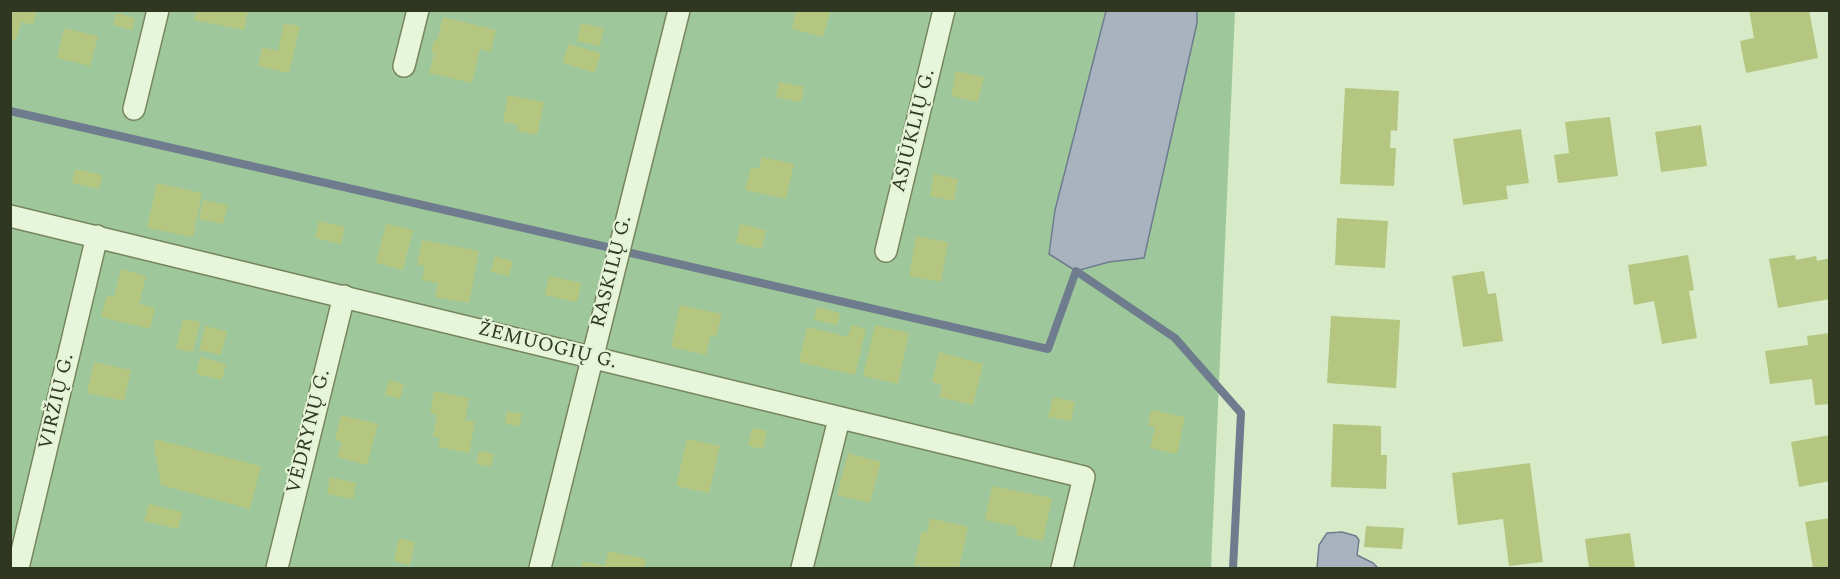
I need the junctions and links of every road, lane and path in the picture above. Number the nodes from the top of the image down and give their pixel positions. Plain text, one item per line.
1 (158, 10) edge
2 (418, 10) edge
3 (679, 10) edge
4 (944, 10) edge
5 (404, 66) dead end
6 (134, 109) dead end
7 (10, 216) edge
8 (97, 236) junction
9 (886, 251) dead end
10 (344, 296) junction
11 (592, 358) junction
12 (839, 419) junction
13 (18, 568) edge
14 (277, 568) edge
15 (540, 568) edge
16 (802, 568) edge
17 (1062, 568) edge

1 - 6 street
2 - 5 street
3 - 11 street, RASKILŲ G.
4 - 9 street, ASIŪKLIŲ G.
7 - 8 street, ŽEMUOGIŲ G.
8 - 10 street, ŽEMUOGIŲ G.
8 - 13 street, VIRŽIŲ G.
10 - 11 street, ŽEMUOGIŲ G.
10 - 14 street, VĖDRYNŲ G.
11 - 12 street, ŽEMUOGIŲ G.
11 - 15 street, RASKILŲ G.
12 - 16 street
12 - 17 street, ŽEMUOGIŲ G.

